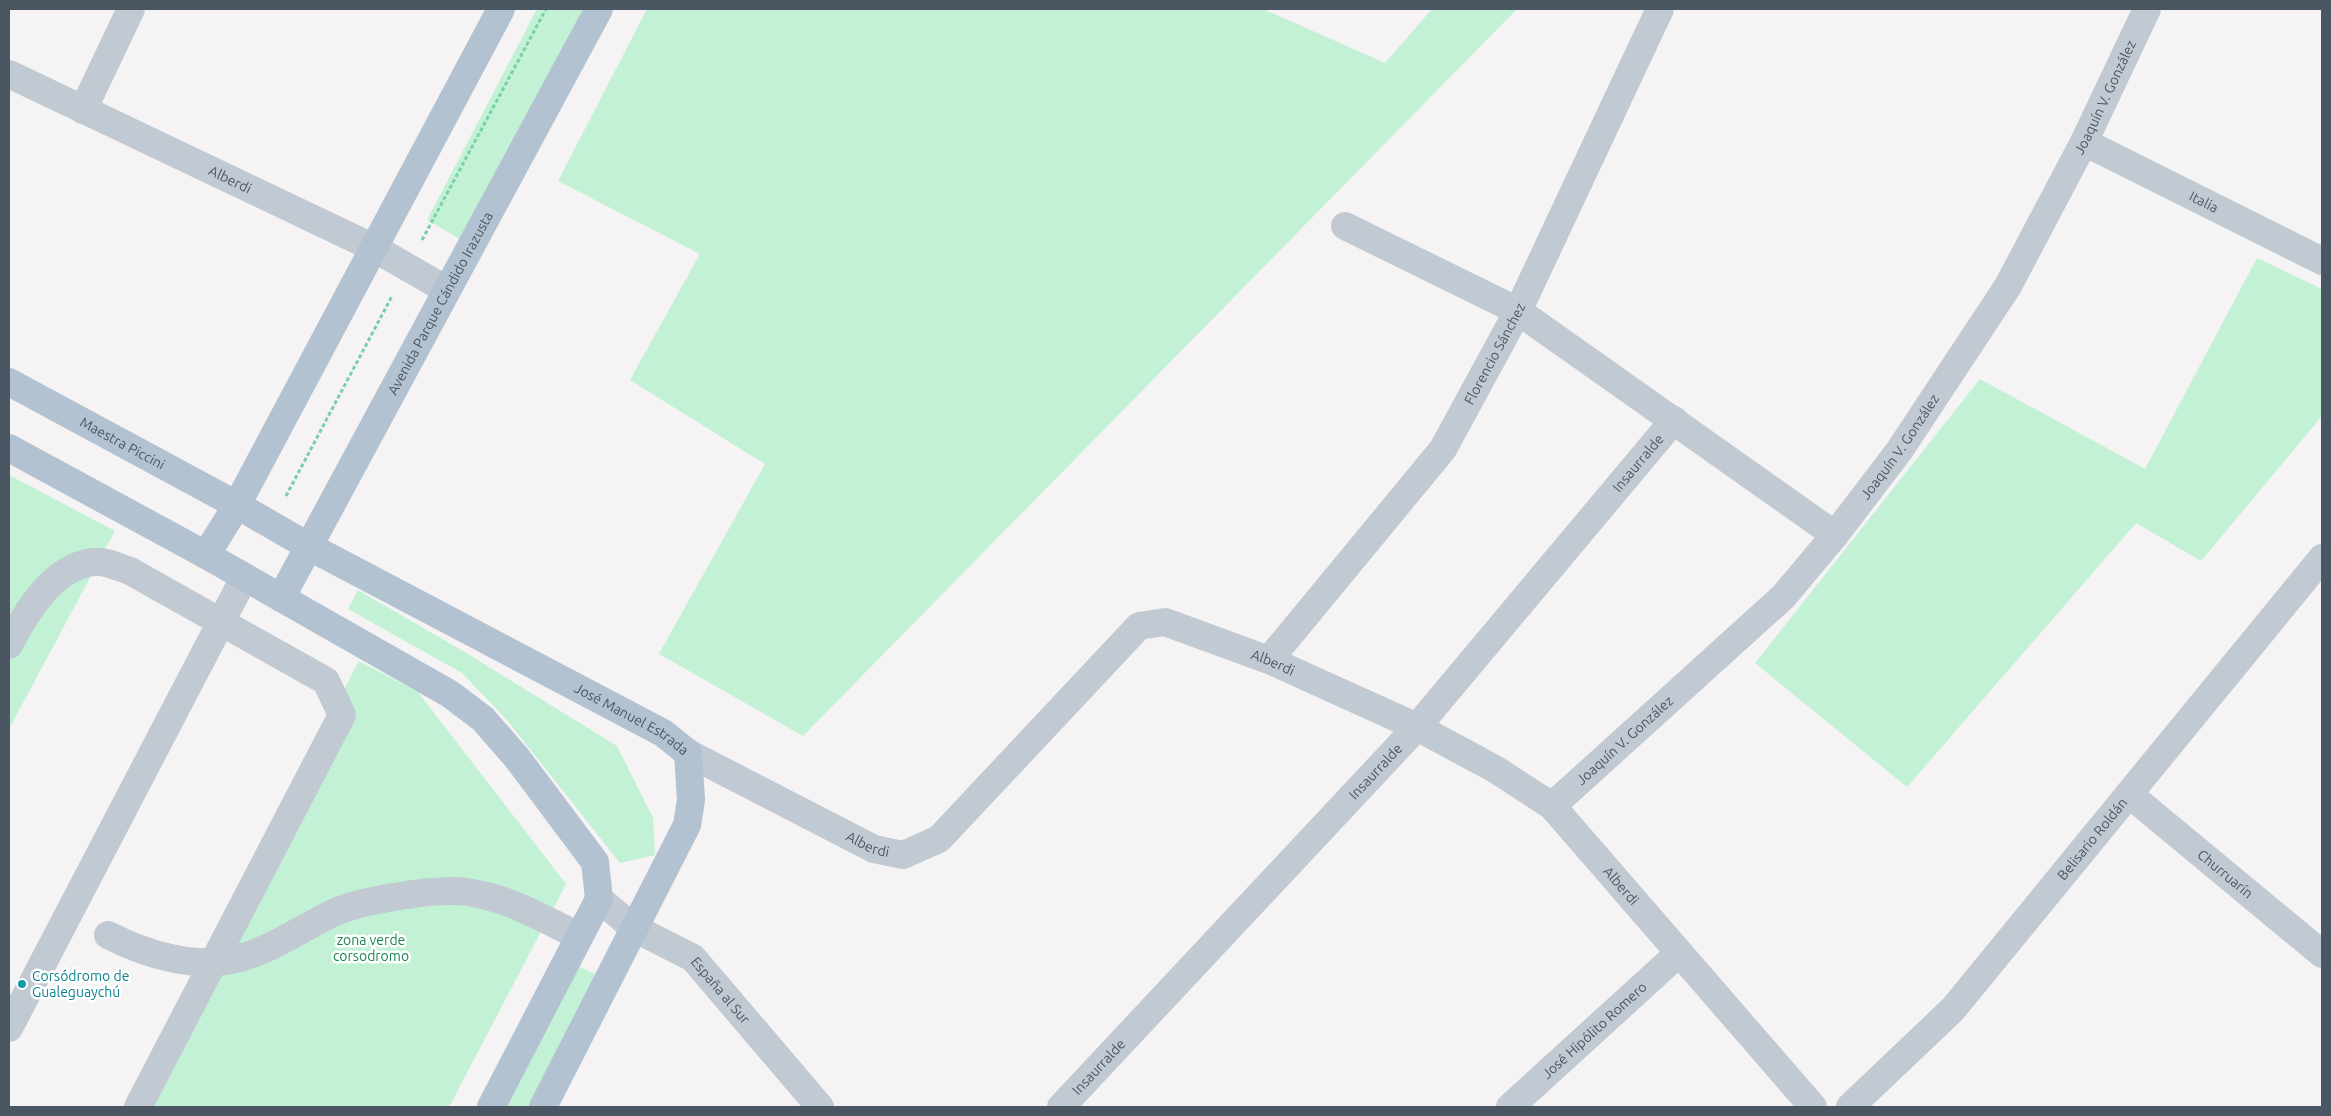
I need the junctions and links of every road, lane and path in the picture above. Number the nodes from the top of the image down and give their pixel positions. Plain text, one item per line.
1 (131, 9) edge
2 (501, 9) edge
3 (599, 9) edge
4 (1660, 9) edge
5 (2146, 9) edge
6 (9, 74) edge
7 (83, 110) junction
8 (2084, 142) junction
9 (1345, 226) dead end
10 (374, 248) junction
11 (2322, 261) edge
12 (447, 290) junction
13 (1518, 311) junction
14 (9, 382) edge
15 (1674, 420) junction
16 (9, 448) edge
17 (237, 505) junction
18 (1835, 535) junction
19 (308, 546) junction
20 (206, 555) junction
21 (2322, 558) edge
22 (244, 578) junction
23 (282, 598) junction
24 (221, 622) junction
25 (9, 645) edge
26 (1269, 660) junction
27 (1417, 727) junction
28 (688, 754) junction
29 (2128, 794) junction
30 (1552, 806) junction
31 (599, 899) junction
32 (634, 928) junction
33 (108, 935) dead end
34 (579, 936) junction
35 (1679, 953) junction
36 (2322, 954) edge
37 (216, 961) junction
38 (9, 1028) edge
39 (138, 1107) edge
40 (492, 1107) edge
41 (543, 1107) edge
42 (820, 1107) edge
43 (1061, 1107) edge
44 (1510, 1107) edge
45 (1813, 1107) edge
46 (1850, 1107) edge

1 - 7 street
2 - 10 main road
3 - 12 main road, Avenida Parque Cándido Irazusta
4 - 13 street, Florencio Sánchez
5 - 8 street, Joaquín V. González
6 - 7 street, Alberdi
7 - 10 street, Alberdi
8 - 11 street, Italia
8 - 18 street, Joaquín V. González
9 - 13 street
10 - 12 street, Alberdi
10 - 17 main road
12 - 19 main road, Avenida Parque Cándido Irazusta
13 - 15 street
13 - 26 street, Florencio Sánchez
14 - 17 main road, Maestra Piccini
15 - 18 street
15 - 27 street, Insaurralde
16 - 20 main road
17 - 19 main road, Maestra Piccini
17 - 20 main road
18 - 30 street, Joaquín V. González
19 - 23 main road, Avenida Parque Cándido Irazusta
19 - 28 main road, José Manuel Estrada
20 - 22 main road
21 - 29 street, Belisario Roldán
22 - 23 main road
22 - 24 street
23 - 31 main road
24 - 25 street
24 - 37 street
24 - 38 street
26 - 27 street, Alberdi
26 - 28 street, Alberdi
27 - 30 street, Alberdi
27 - 43 street, Insaurralde
28 - 32 main road, José Manuel Estrada
29 - 36 street, Churruarín
29 - 46 street, Belisario Roldán
30 - 35 street, Alberdi
31 - 32 street, España al Sur
31 - 34 main road
32 - 41 main road, José Manuel Estrada
32 - 42 street, España al Sur
33 - 37 street
34 - 37 street
34 - 40 main road
35 - 44 street, José Hipólito Romero
35 - 45 street, Alberdi
37 - 39 street

